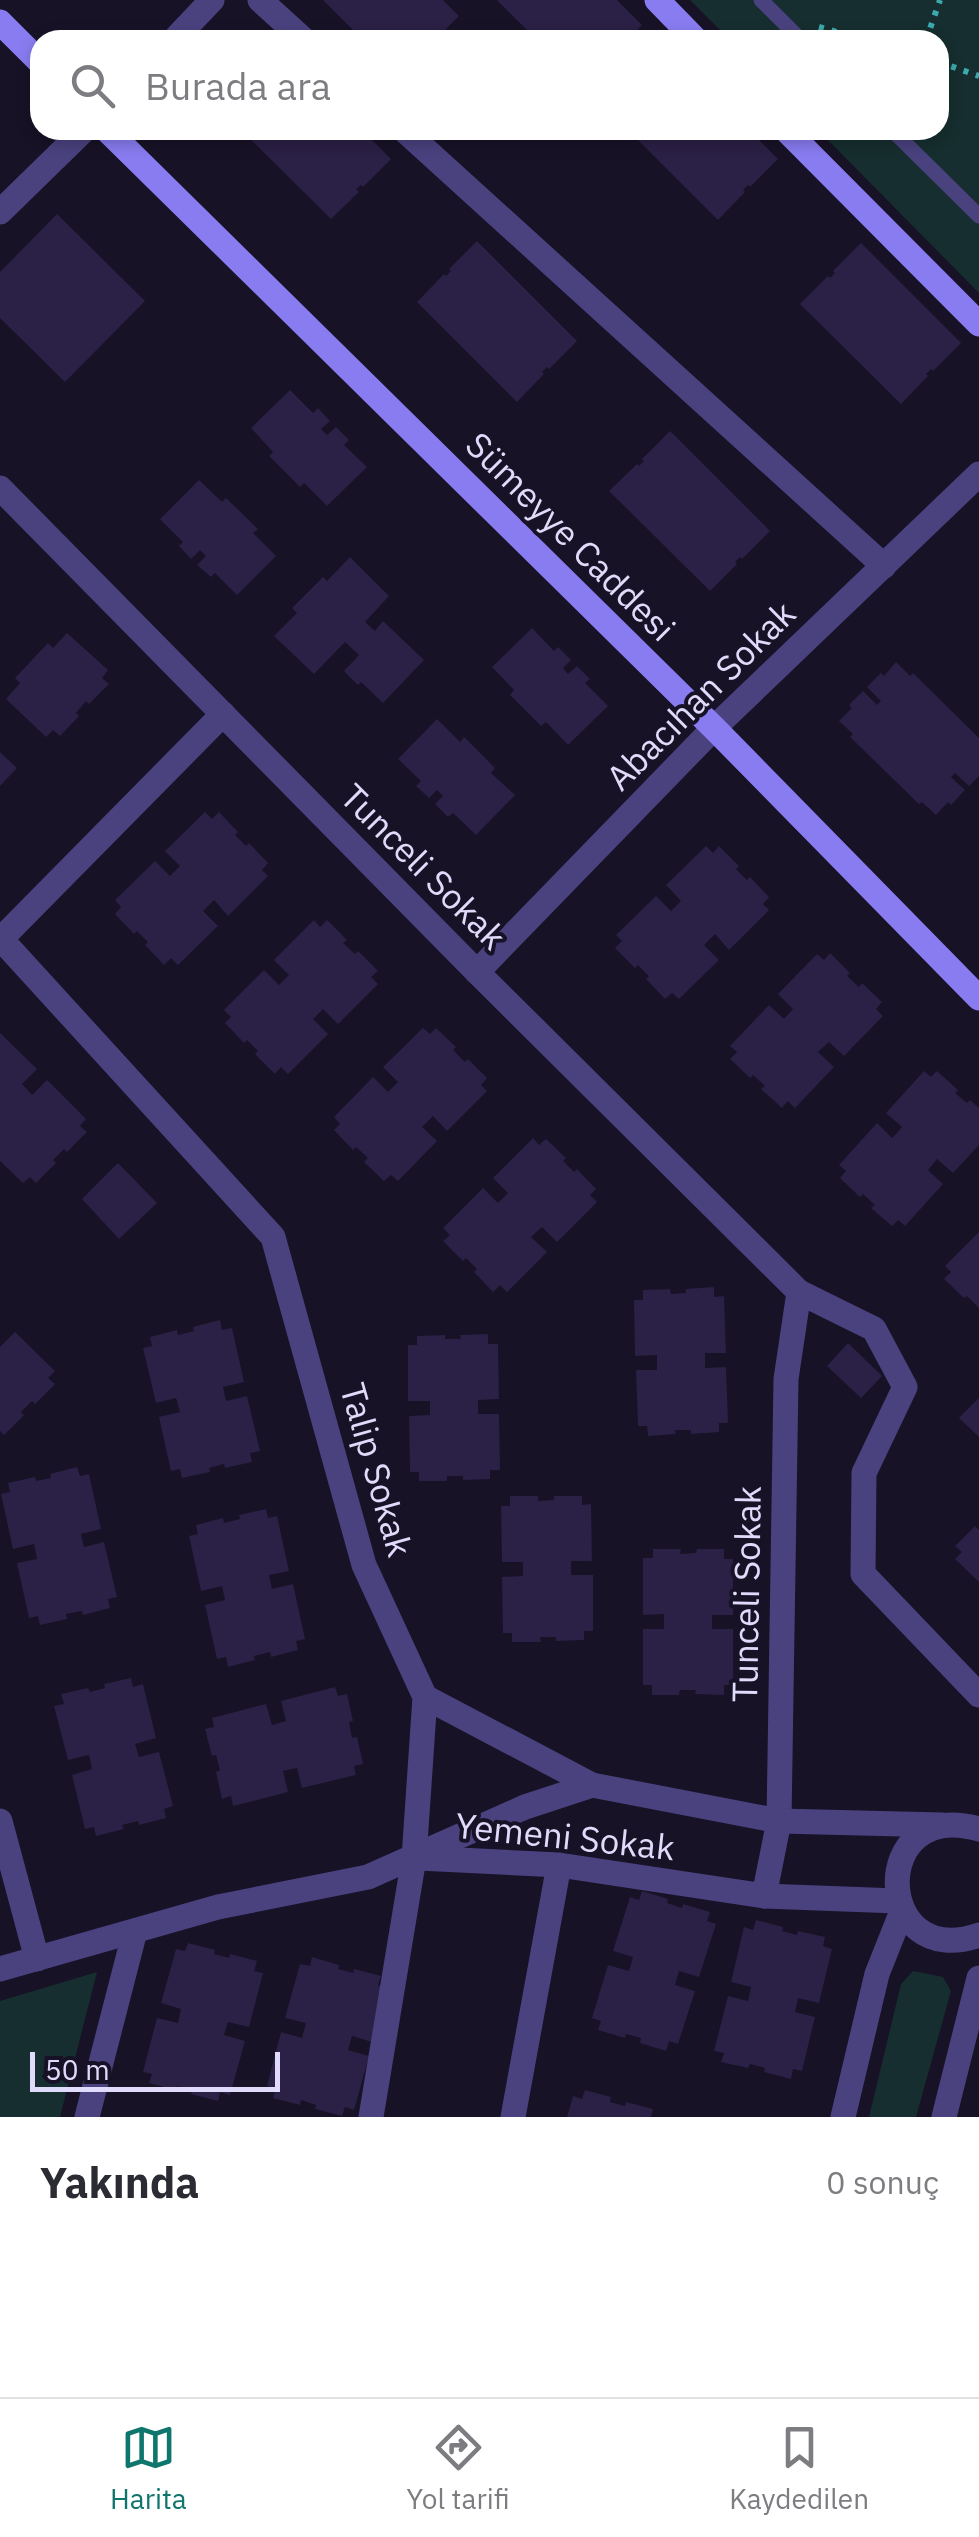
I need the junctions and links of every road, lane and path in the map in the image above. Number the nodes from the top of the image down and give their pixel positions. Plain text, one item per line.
1 (212, 0) edge
2 (260, 0) edge
3 (656, 0) edge
4 (761, 0) edge
5 (940, 0) edge
6 (0, 22) edge
7 (184, 30) edge
8 (293, 30) edge
9 (686, 30) edge
10 (791, 30) edge
11 (930, 30) edge
12 (30, 52) edge
13 (949, 66) edge
14 (979, 76) edge
15 (74, 140) edge
16 (117, 140) edge
17 (415, 140) edge
18 (796, 140) edge
19 (902, 140) edge
20 (0, 212) edge
21 (979, 216) edge
22 (979, 324) edge
23 (979, 474) edge
24 (0, 488) edge
25 (884, 566) junction
26 (223, 714) junction
27 (714, 728) junction
28 (0, 939) edge
29 (477, 972) junction
30 (979, 998) edge
31 (798, 1292) junction
32 (979, 1695) edge
33 (425, 1697) junction
34 (592, 1786) junction
35 (0, 1821) edge
36 (778, 1821) junction
37 (942, 1825) junction
38 (979, 1829) edge
39 (414, 1858) junction
40 (559, 1865) junction
41 (764, 1896) junction
42 (900, 1906) junction
43 (134, 1931) junction
44 (979, 1935) edge
45 (37, 1959) junction
46 (0, 1969) edge
47 (979, 1978) edge
48 (87, 2117) edge
49 (372, 2117) edge
50 (513, 2117) edge
51 (843, 2117) edge
52 (944, 2117) edge

1 - 7 street
2 - 8 street
3 - 9 street
4 - 10 lane
5 - 11 path
6 - 12 street
13 - 14 path
15 - 20 street
16 - 27 street, Sümeyye Caddesi
17 - 25 street
18 - 22 street
19 - 21 lane
23 - 25 street, Abacıhan Sokak
24 - 26 street, Tunceli Sokak
25 - 27 street, Abacıhan Sokak
26 - 28 street
26 - 29 street, Tunceli Sokak
27 - 29 street, Abacıhan Sokak
27 - 30 street, Sümeyye Caddesi
28 - 33 street, Talip Sokak
29 - 31 street, Tunceli Sokak
31 - 32 street, Tunceli Sokak
31 - 36 street, Tunceli Sokak
33 - 34 street, Yemeni Sokak
33 - 39 street, Talip Sokak
34 - 36 street, Yemeni Sokak
34 - 39 street
35 - 45 street
36 - 37 street, Yemeni Sokak
36 - 41 street, Tunceli Sokak
37 - 38 street, Yemeni Sokak
37 - 42 street
39 - 40 street, Yemeni Sokak
39 - 43 street, Yemeni Sokak
39 - 49 street, Talip Sokak
40 - 41 street, Yemeni Sokak
40 - 50 street
41 - 42 street, Yemeni Sokak
42 - 44 street
42 - 51 street
43 - 45 street, Yemeni Sokak
43 - 48 street
45 - 46 street, Yemeni Sokak
47 - 52 street

